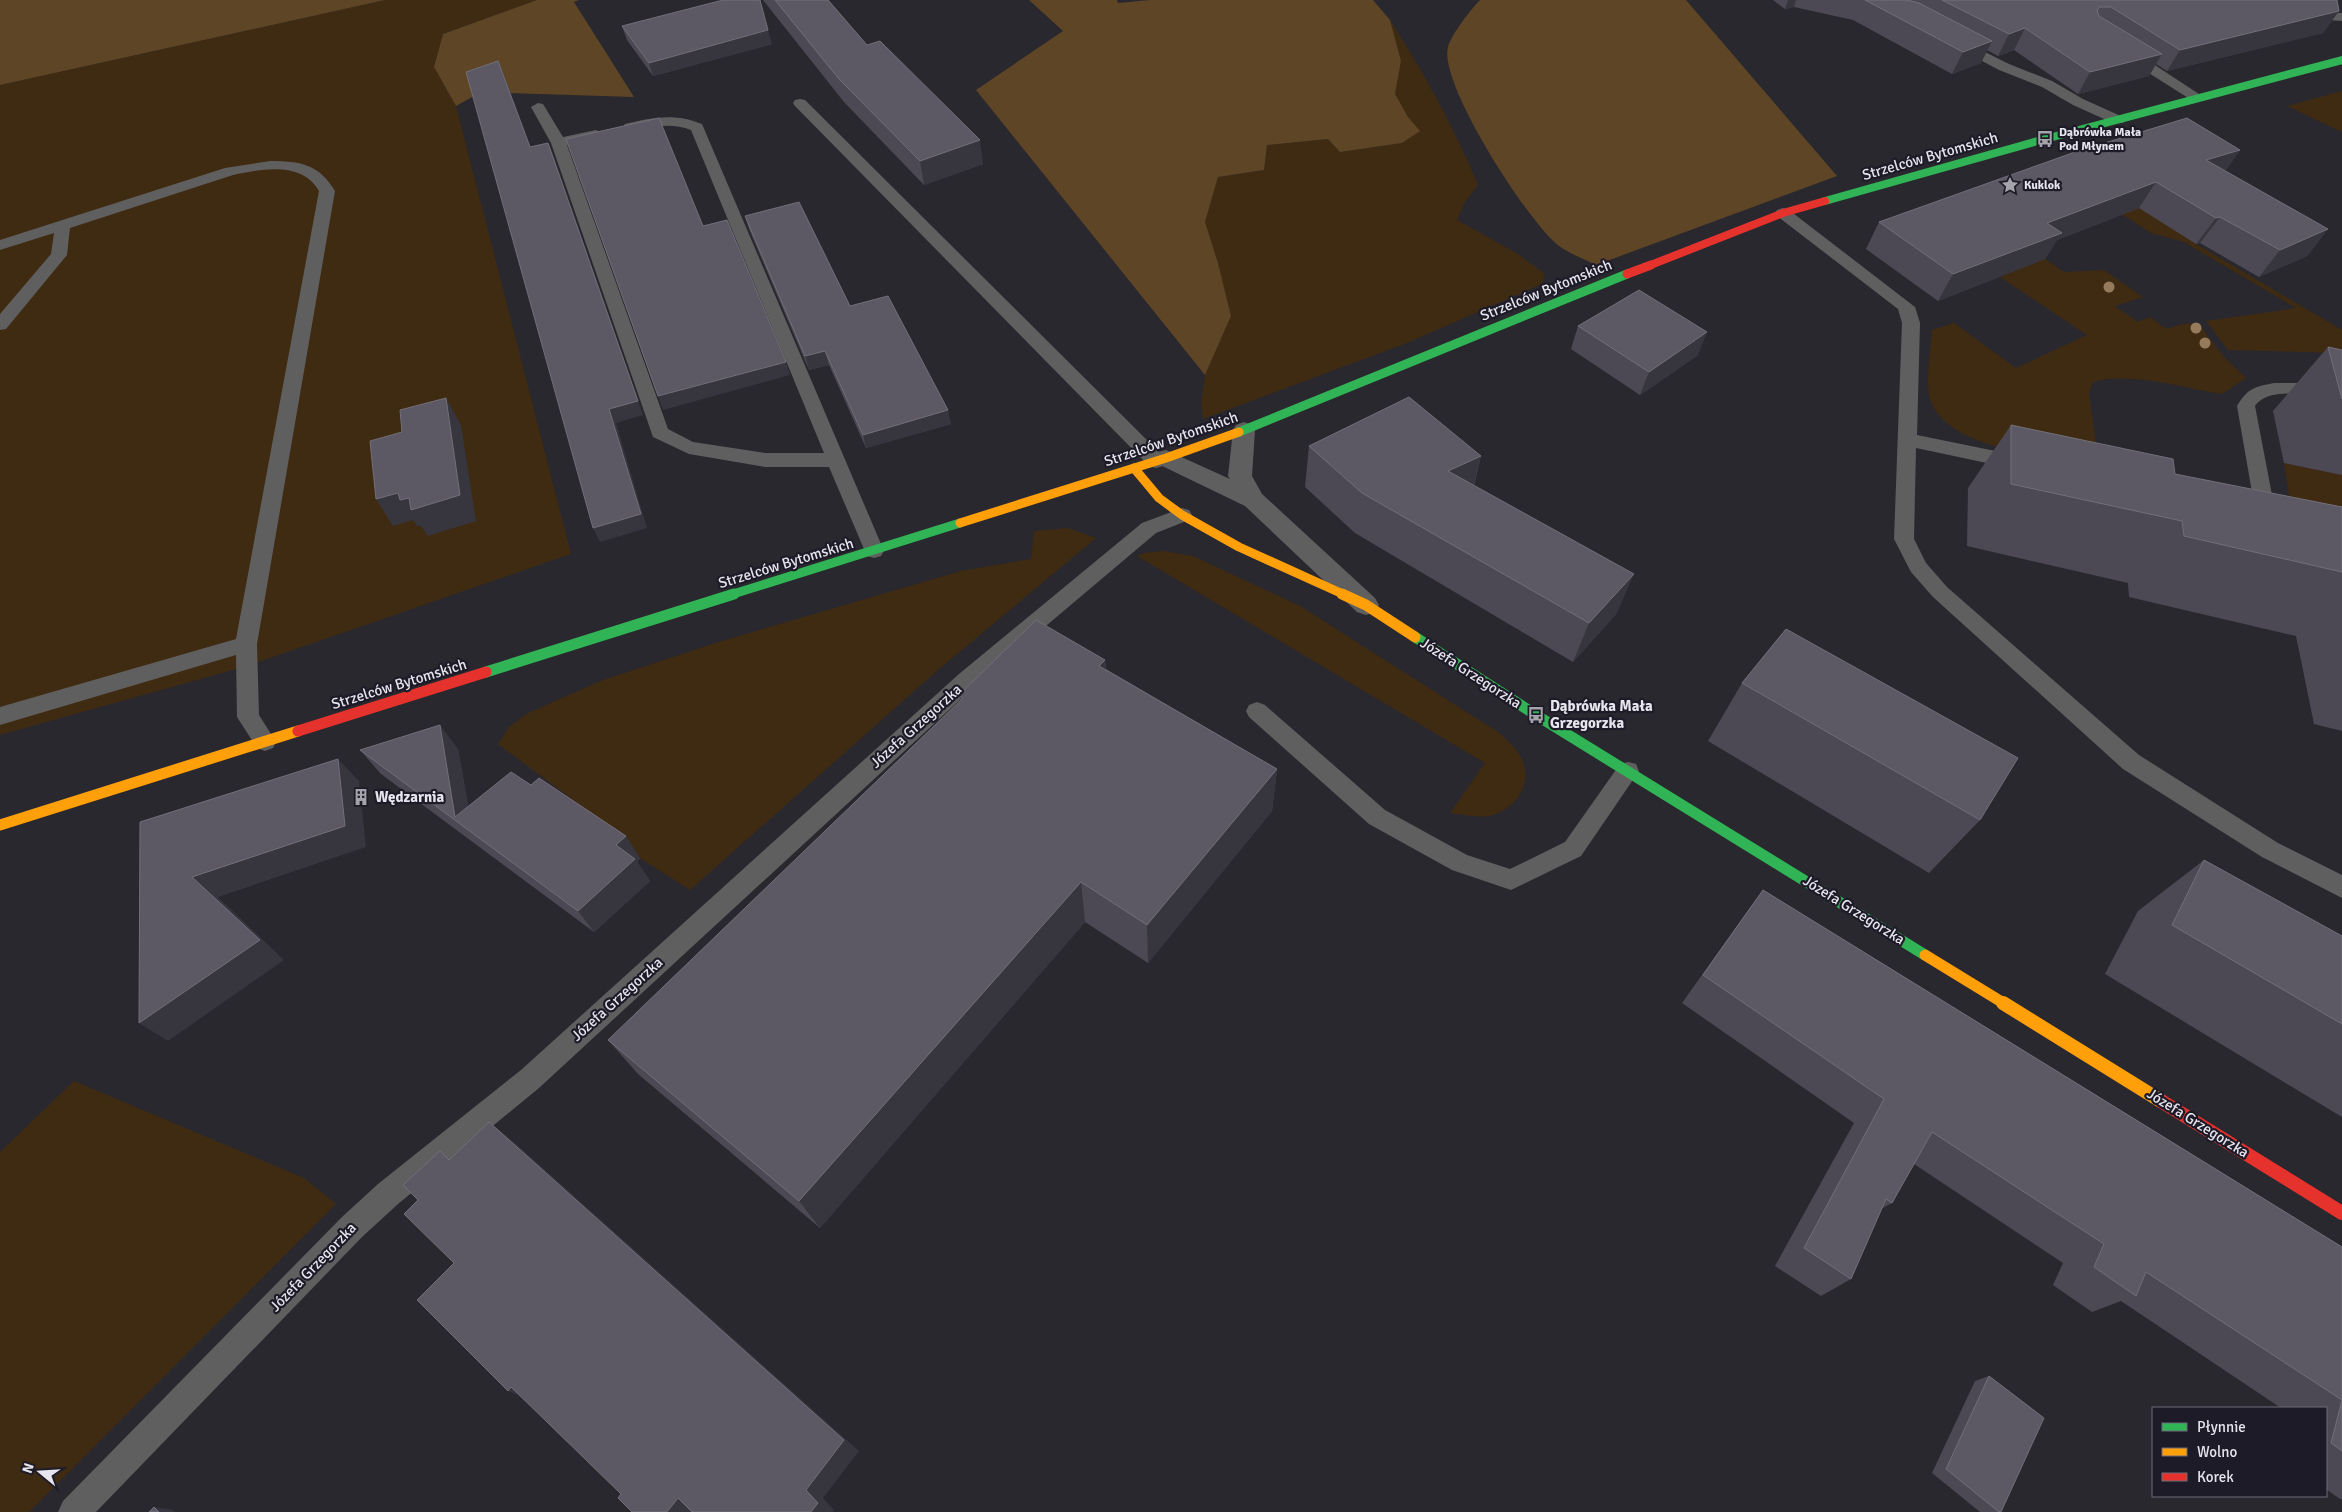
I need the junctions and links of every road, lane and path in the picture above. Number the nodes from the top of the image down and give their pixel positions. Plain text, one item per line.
1 (2292, 14) edge
2 (2342, 17) edge
3 (1945, 35) edge
4 (2119, 48) edge
5 (2342, 60) edge
6 (2198, 98) junction
7 (800, 103) dead end
8 (538, 107) dead end
9 (2118, 120) junction
10 (559, 143) junction
11 (1783, 213) junction
12 (62, 226) junction
13 (0, 245) edge
14 (0, 325) edge
15 (2342, 394) edge
16 (1244, 430) junction
17 (1906, 439) junction
18 (836, 460) junction
19 (1161, 460) junction
20 (1134, 468) junction
21 (2041, 468) edge
22 (1253, 500) junction
23 (2248, 515) edge
24 (1182, 516) junction
25 (874, 551) junction
26 (1366, 605) junction
27 (246, 644) junction
28 (1257, 711) dead end
29 (0, 716) edge
30 (265, 742) junction
31 (1628, 771) junction
32 (0, 825) edge
33 (2342, 887) edge
34 (2342, 1213) edge
35 (74, 1512) edge

1 - 2 lane
3 - 9 lane
4 - 6 lane
5 - 6 street, Strzelców Bytomskich
6 - 9 street, Strzelców Bytomskich
7 - 19 lane
8 - 10 lane
9 - 11 street, Strzelców Bytomskich
10 - 18 lane
10 - 18 lane
11 - 16 street, Strzelców Bytomskich
11 - 17 lane
12 - 13 lane
12 - 14 lane
12 - 27 lane
15 - 23 lane
16 - 19 street, Strzelców Bytomskich
16 - 22 street, Józefa Grzegorzka
17 - 21 lane
17 - 33 lane
18 - 25 lane
19 - 20 street, Strzelców Bytomskich
19 - 22 street, Józefa Grzegorzka
20 - 24 street, Józefa Grzegorzka
20 - 25 street, Strzelców Bytomskich
22 - 26 street, Józefa Grzegorzka
24 - 26 street, Józefa Grzegorzka
24 - 35 lane, Józefa Grzegorzka
25 - 30 street, Strzelców Bytomskich
26 - 31 street, Józefa Grzegorzka
27 - 29 lane
27 - 30 lane
28 - 31 lane
30 - 32 street, Strzelców Bytomskich
31 - 34 street, Józefa Grzegorzka

